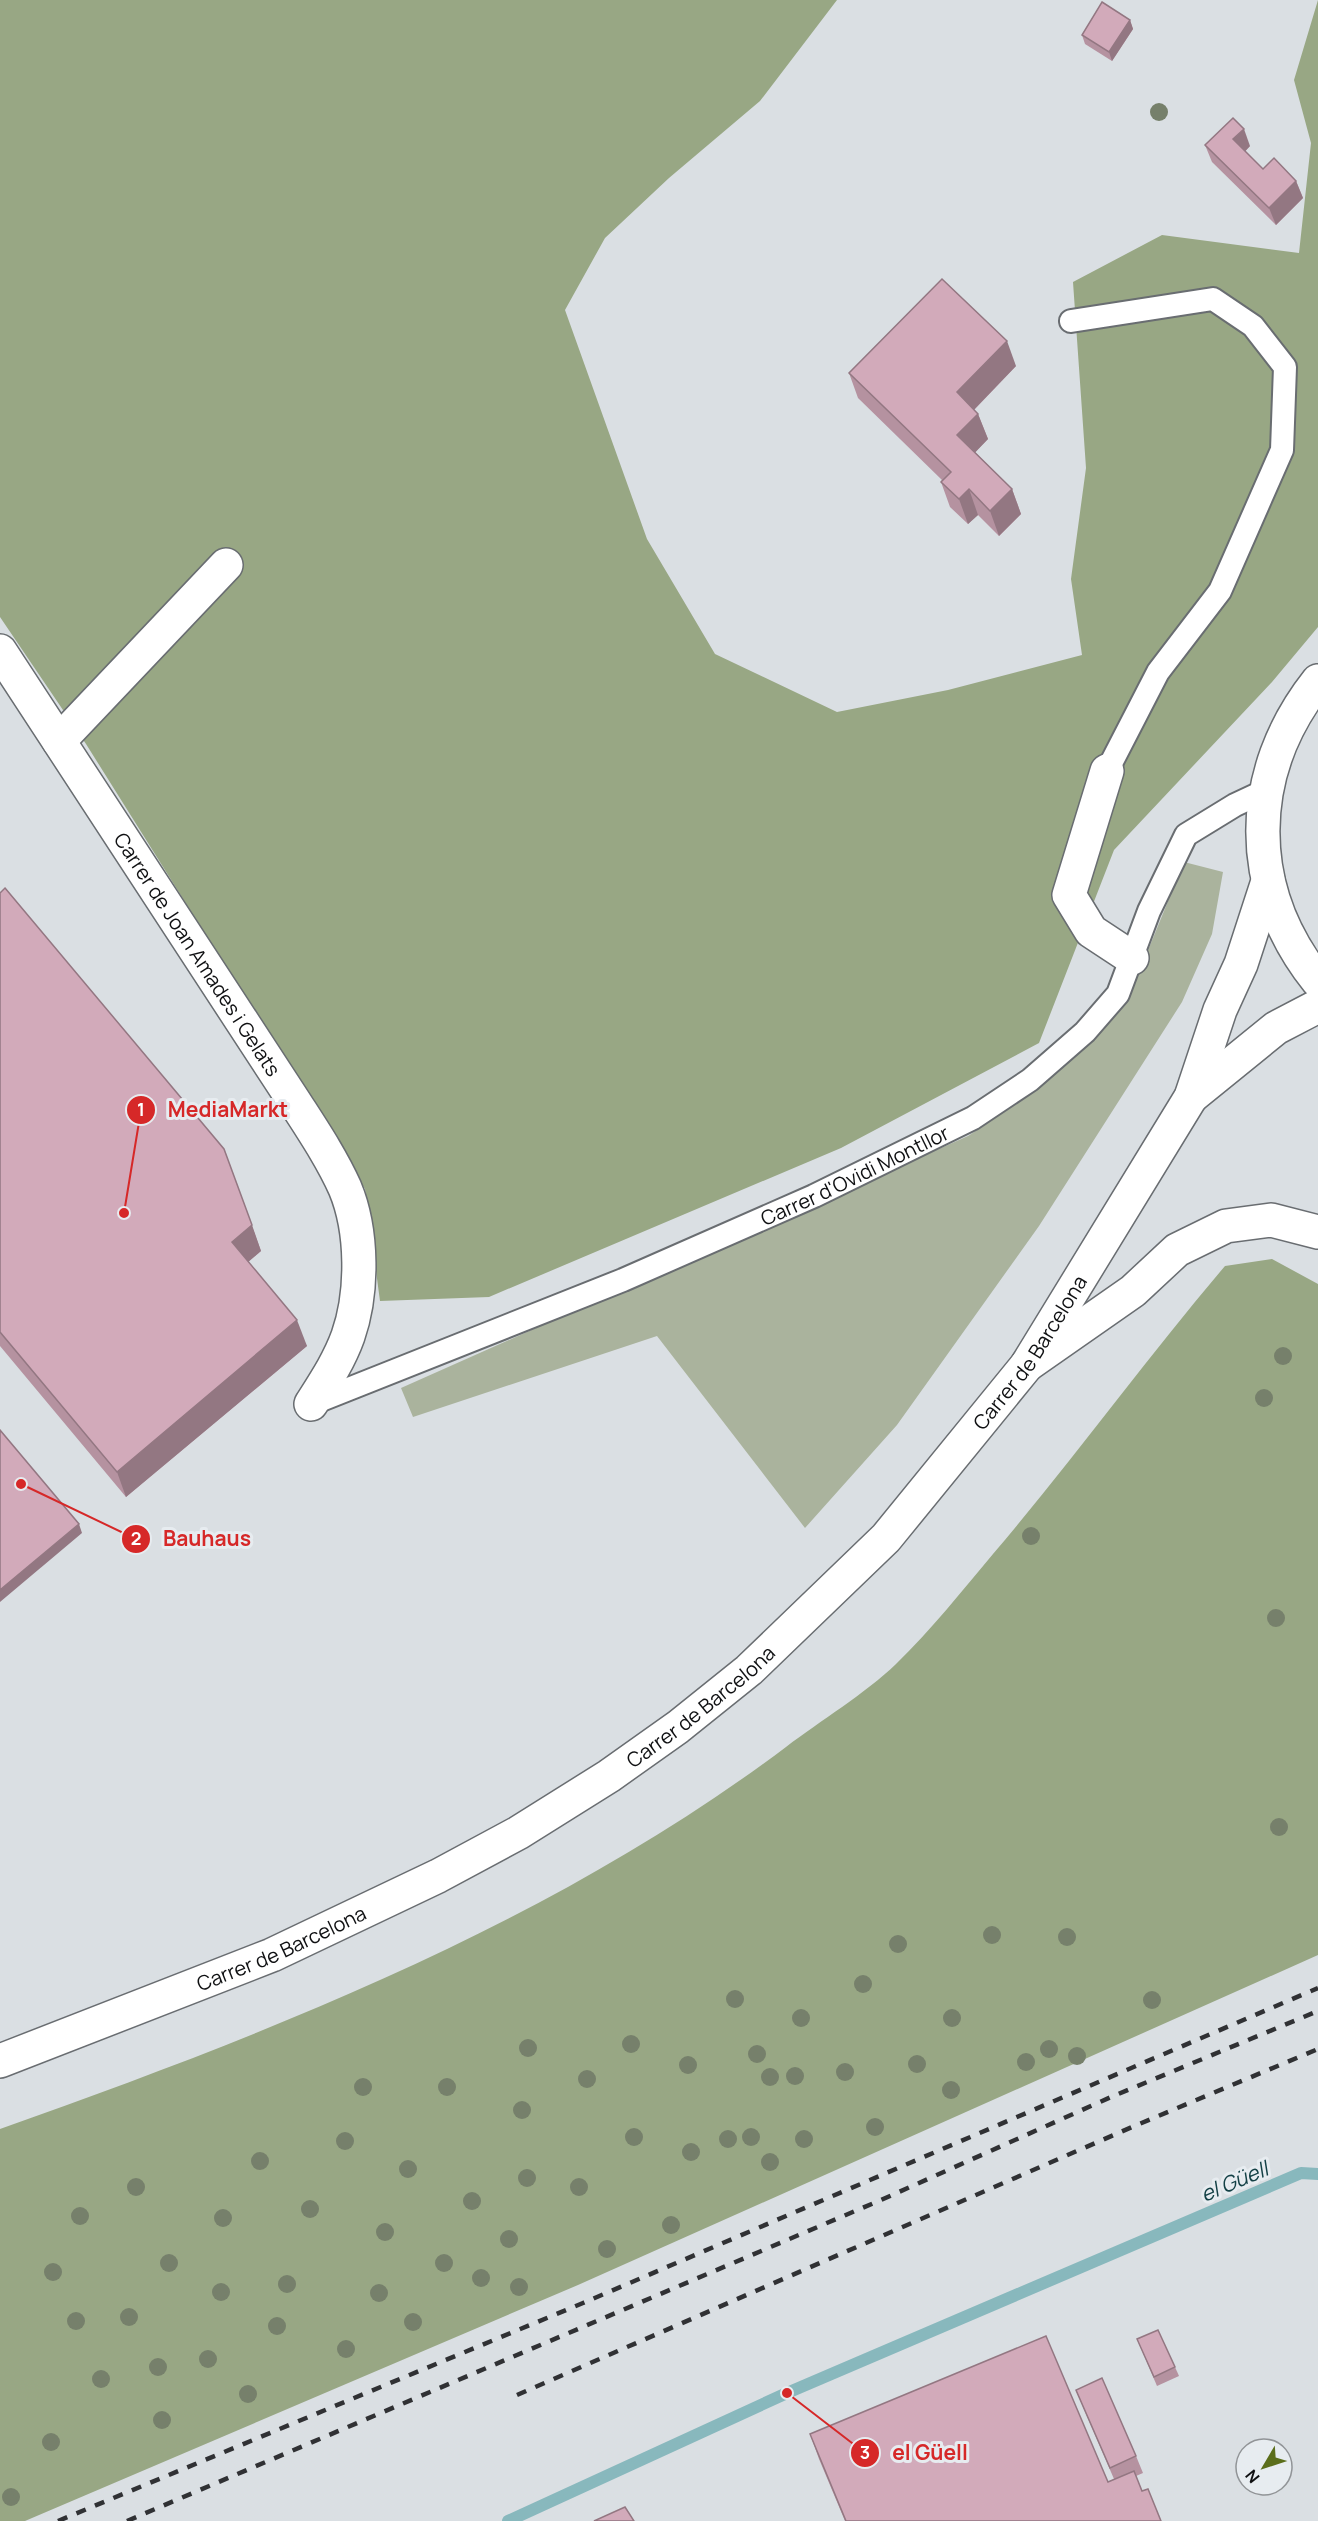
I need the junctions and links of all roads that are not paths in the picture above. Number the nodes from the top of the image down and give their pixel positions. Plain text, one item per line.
1 (1071, 321) dead end
2 (226, 565) dead end
3 (0, 651) edge
4 (1318, 681) edge
5 (59, 741) junction
6 (1107, 771) joint
7 (1266, 790) junction
8 (1268, 881) junction
9 (1132, 958) junction
10 (1318, 981) edge
11 (1318, 1006) edge
12 (1191, 1096) junction
13 (1318, 1232) edge
14 (1027, 1365) junction
15 (311, 1404) joint
16 (0, 2061) edge

1 - 6 lane
2 - 5 main road
3 - 5 main road, Carrer de Joan Amades i Gelats
4 - 7 main road
5 - 15 main road, Carrer de Joan Amades i Gelats
6 - 9 main road
7 - 8 main road
7 - 9 lane, Carrer d'Ovidi Montllor
8 - 10 main road
8 - 12 main road, Carrer de Barcelona
9 - 15 lane, Carrer d'Ovidi Montllor
11 - 12 main road, Carrer de Barcelona
12 - 14 main road, Carrer de Barcelona
13 - 14 main road
14 - 16 main road, Carrer de Barcelona

